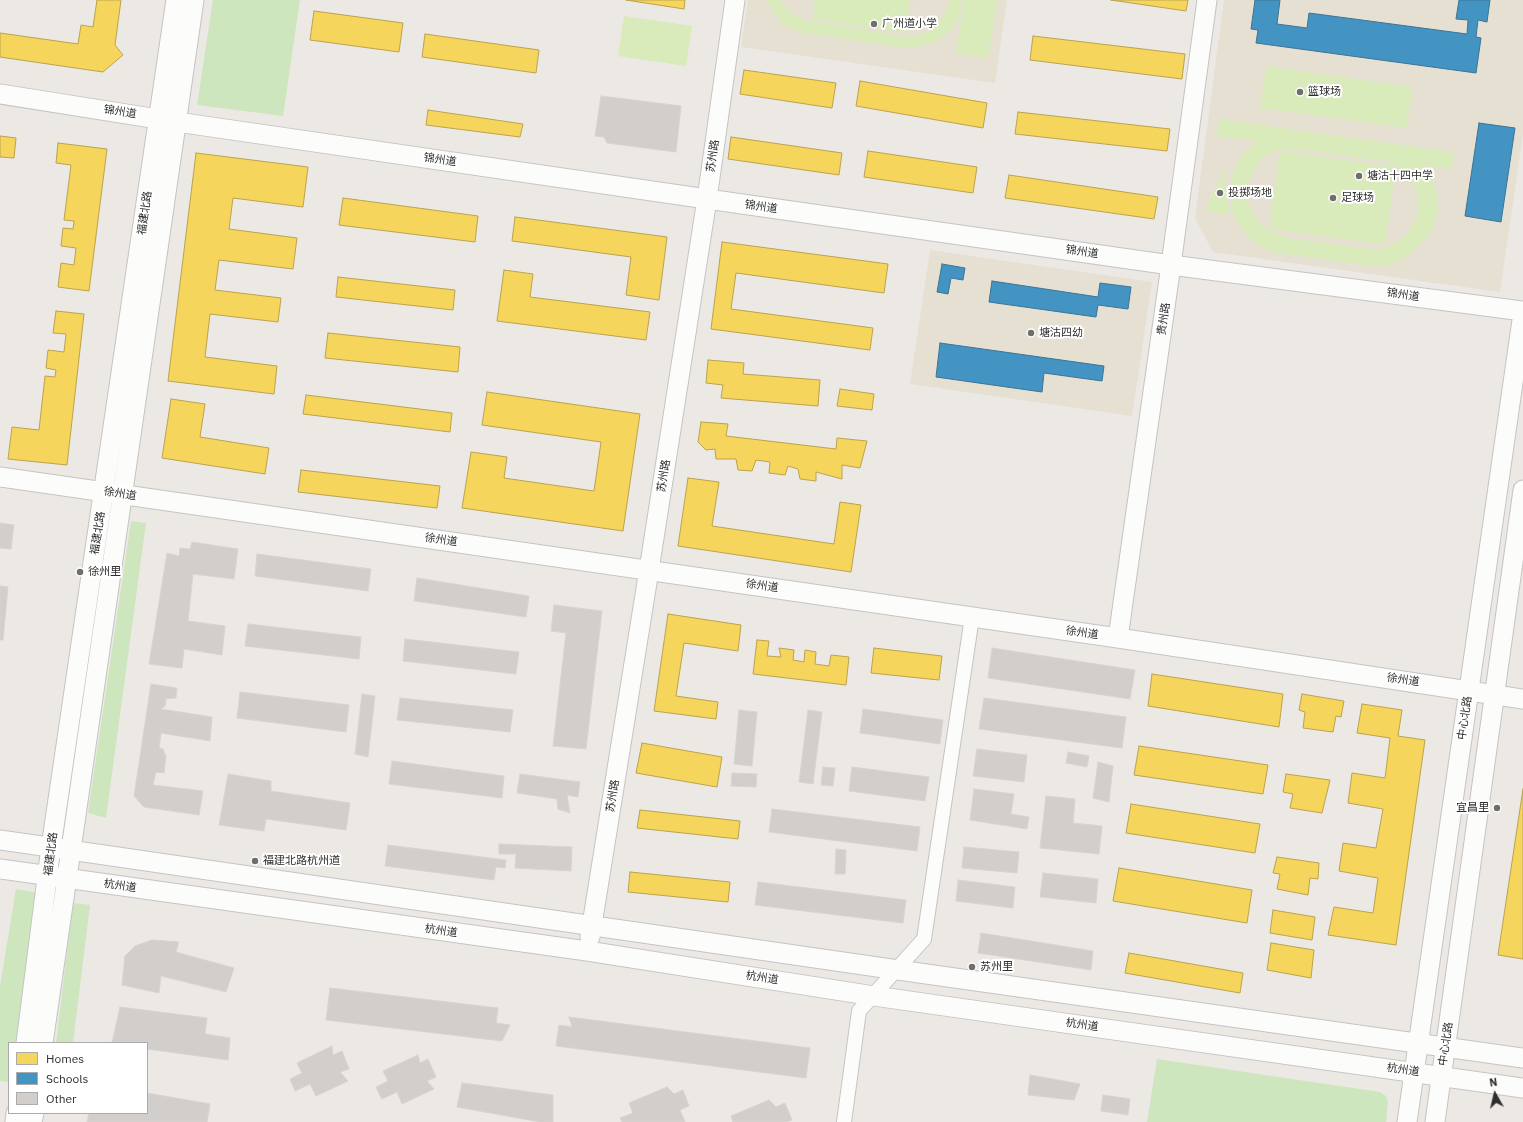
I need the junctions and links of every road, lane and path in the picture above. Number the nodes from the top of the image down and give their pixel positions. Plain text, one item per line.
1 (176, 0) edge
2 (194, 0) edge
3 (735, 0) edge
4 (1207, 0) edge
5 (0, 94) edge
6 (168, 120) junction
7 (707, 199) junction
8 (1171, 265) junction
9 (1523, 312) edge
10 (0, 477) edge
11 (1523, 490) edge
12 (113, 493) junction
13 (649, 570) junction
14 (972, 617) junction
15 (1118, 638) junction
16 (1469, 690) junction
17 (1494, 695) junction
18 (1523, 699) edge
19 (0, 840) edge
20 (51, 847) junction
21 (71, 849) junction
22 (0, 869) edge
23 (48, 876) junction
24 (67, 878) junction
25 (592, 926) junction
26 (587, 951) junction
27 (898, 970) junction
28 (874, 996) junction
29 (1424, 1007) junction
30 (1451, 1008) junction
31 (1383, 1037) junction
32 (26, 1042) edge
33 (44, 1042) edge
34 (1486, 1052) junction
35 (1432, 1057) junction
36 (1523, 1058) edge
37 (1523, 1088) edge
38 (844, 1122) edge
39 (1407, 1122) edge
40 (1435, 1122) edge

1 - 6 street, 福建北路
2 - 6 street, 福建北路
3 - 7 street, 苏州路
4 - 8 street, 贵州路
5 - 6 street, 锦州道
6 - 7 street, 锦州道
6 - 12 street, 福建北路
7 - 8 street, 锦州道
7 - 13 street, 苏州路
8 - 9 street, 锦州道
8 - 15 street, 贵州路
9 - 16 street, 中心北路
10 - 12 street, 徐州道
11 - 17 street, 中心北路
12 - 13 street, 徐州道
12 - 20 street, 福建北路
12 - 21 street, 福建北路
13 - 14 street, 徐州道
13 - 25 street, 苏州路
14 - 15 street, 徐州道
14 - 27 street
15 - 16 street, 徐州道
16 - 17 street, 徐州道
16 - 29 street, 中心北路
17 - 18 street, 徐州道
17 - 30 street, 中心北路
19 - 20 street, 杭州道
20 - 21 street, 杭州道
20 - 23 street, 福建北路
21 - 24 street, 福建北路
21 - 25 street, 杭州道
22 - 23 street, 杭州道
23 - 24 street, 杭州道
23 - 32 street, 福建北路
24 - 26 street, 杭州道
24 - 33 street, 福建北路
25 - 26 street, 苏州路
25 - 27 street, 杭州道
26 - 28 street, 杭州道
27 - 28 street
27 - 31 street, 杭州道
28 - 35 street, 杭州道
28 - 38 street
29 - 31 street
29 - 35 street
30 - 34 street
30 - 35 street, 中心北路
31 - 35 street, 杭州道
34 - 35 street, 杭州道
34 - 36 street, 杭州道
35 - 37 street
35 - 39 street, 中心北路
35 - 40 street, 中心北路

